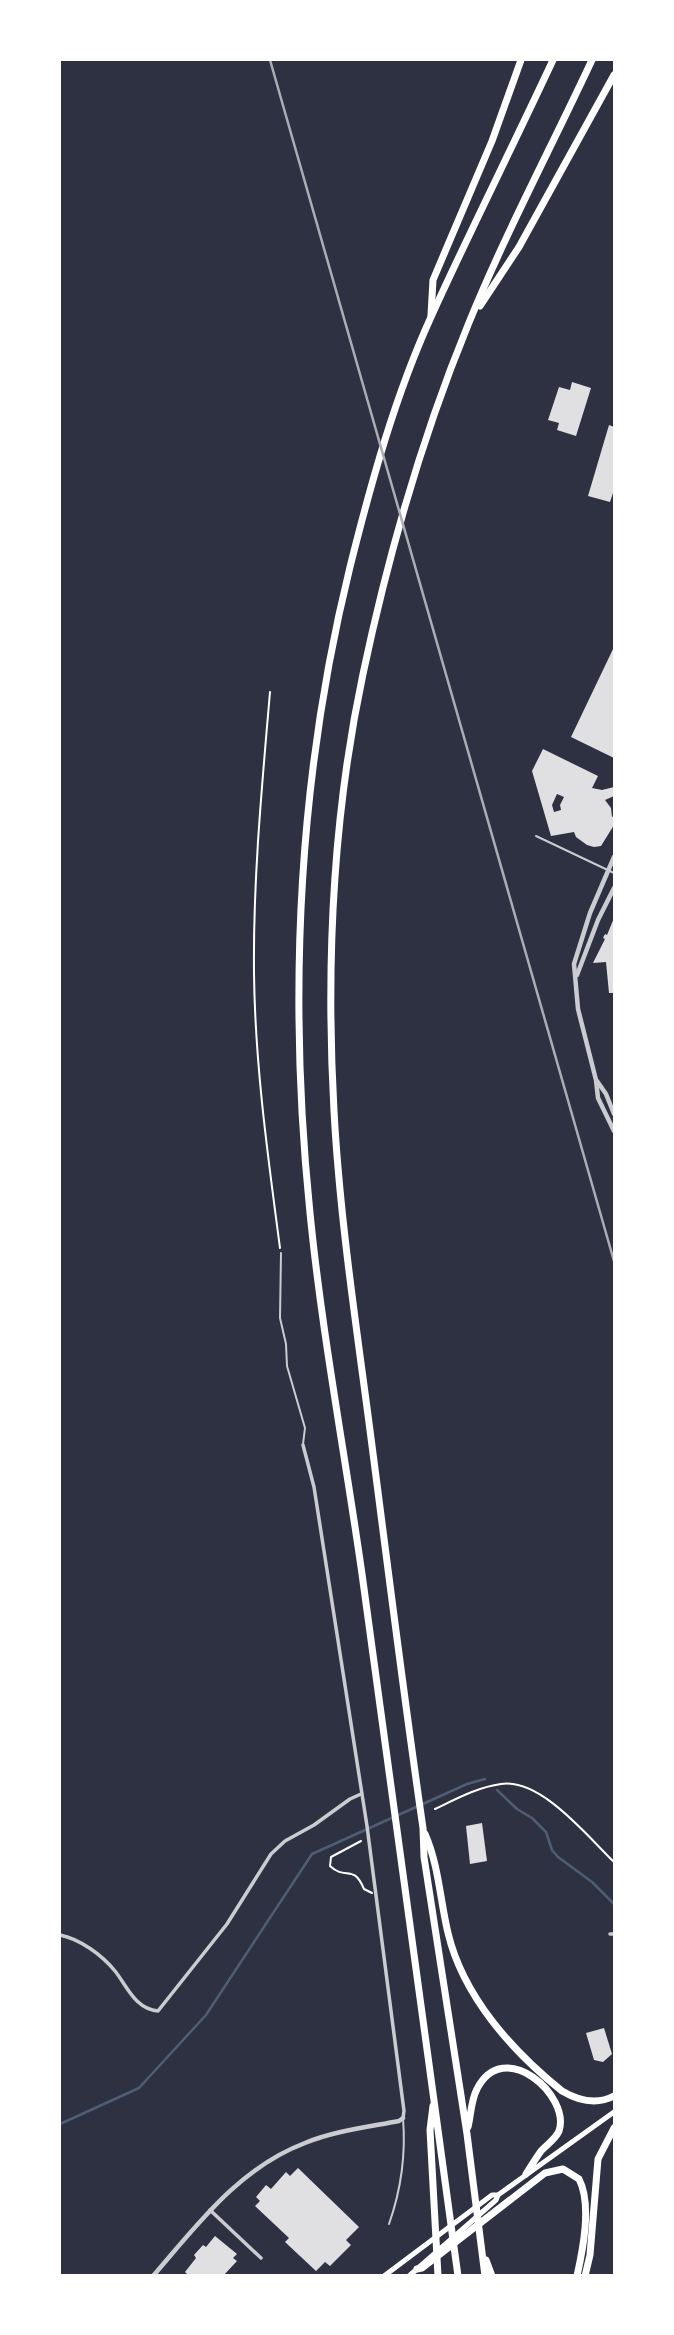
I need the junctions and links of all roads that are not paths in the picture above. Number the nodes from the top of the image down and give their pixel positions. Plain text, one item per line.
1 (521, 60) edge
2 (553, 60) edge
3 (592, 60) edge
4 (614, 75) edge
5 (430, 319) junction
6 (468, 324) junction
7 (536, 836) dead end
8 (614, 857) edge
9 (612, 871) edge
10 (614, 888) edge
11 (576, 976) junction
12 (596, 1080) junction
13 (614, 1114) edge
14 (614, 1131) edge
15 (281, 1253) road end
16 (303, 1445) joint
17 (361, 1794) junction
18 (423, 1828) junction
19 (60, 1935) edge
20 (434, 2092) junction
21 (614, 2095) edge
22 (614, 2112) edge
23 (403, 2118) junction
24 (614, 2129) edge
25 (467, 2134) junction
26 (526, 2174) junction
27 (498, 2195) junction
28 (210, 2210) junction
29 (389, 2224) dead end
30 (481, 2246) junction
31 (261, 2258) dead end
32 (417, 2269) junction
33 (153, 2276) edge
34 (384, 2276) edge
35 (409, 2276) edge
36 (438, 2276) edge
37 (458, 2276) edge
38 (485, 2276) edge
39 (492, 2276) edge
40 (577, 2276) edge
41 (585, 2276) edge

1 - 5 highway
2 - 5 highway
3 - 6 highway
4 - 6 highway
5 - 20 highway
6 - 18 highway
7 - 9 lane
8 - 9 street
9 - 11 street
10 - 11 street
11 - 12 street
12 - 13 street
12 - 14 street
15 - 16 lane
16 - 17 street
17 - 19 street
17 - 23 street
18 - 21 highway
18 - 25 highway
20 - 36 highway
20 - 37 highway
22 - 26 main road
23 - 28 street
23 - 29 lane
24 - 41 highway
25 - 26 highway
25 - 30 highway
26 - 27 main road
27 - 32 main road
27 - 34 main road
28 - 31 street
28 - 33 street
30 - 38 highway
30 - 39 highway
32 - 35 main road
32 - 40 highway

